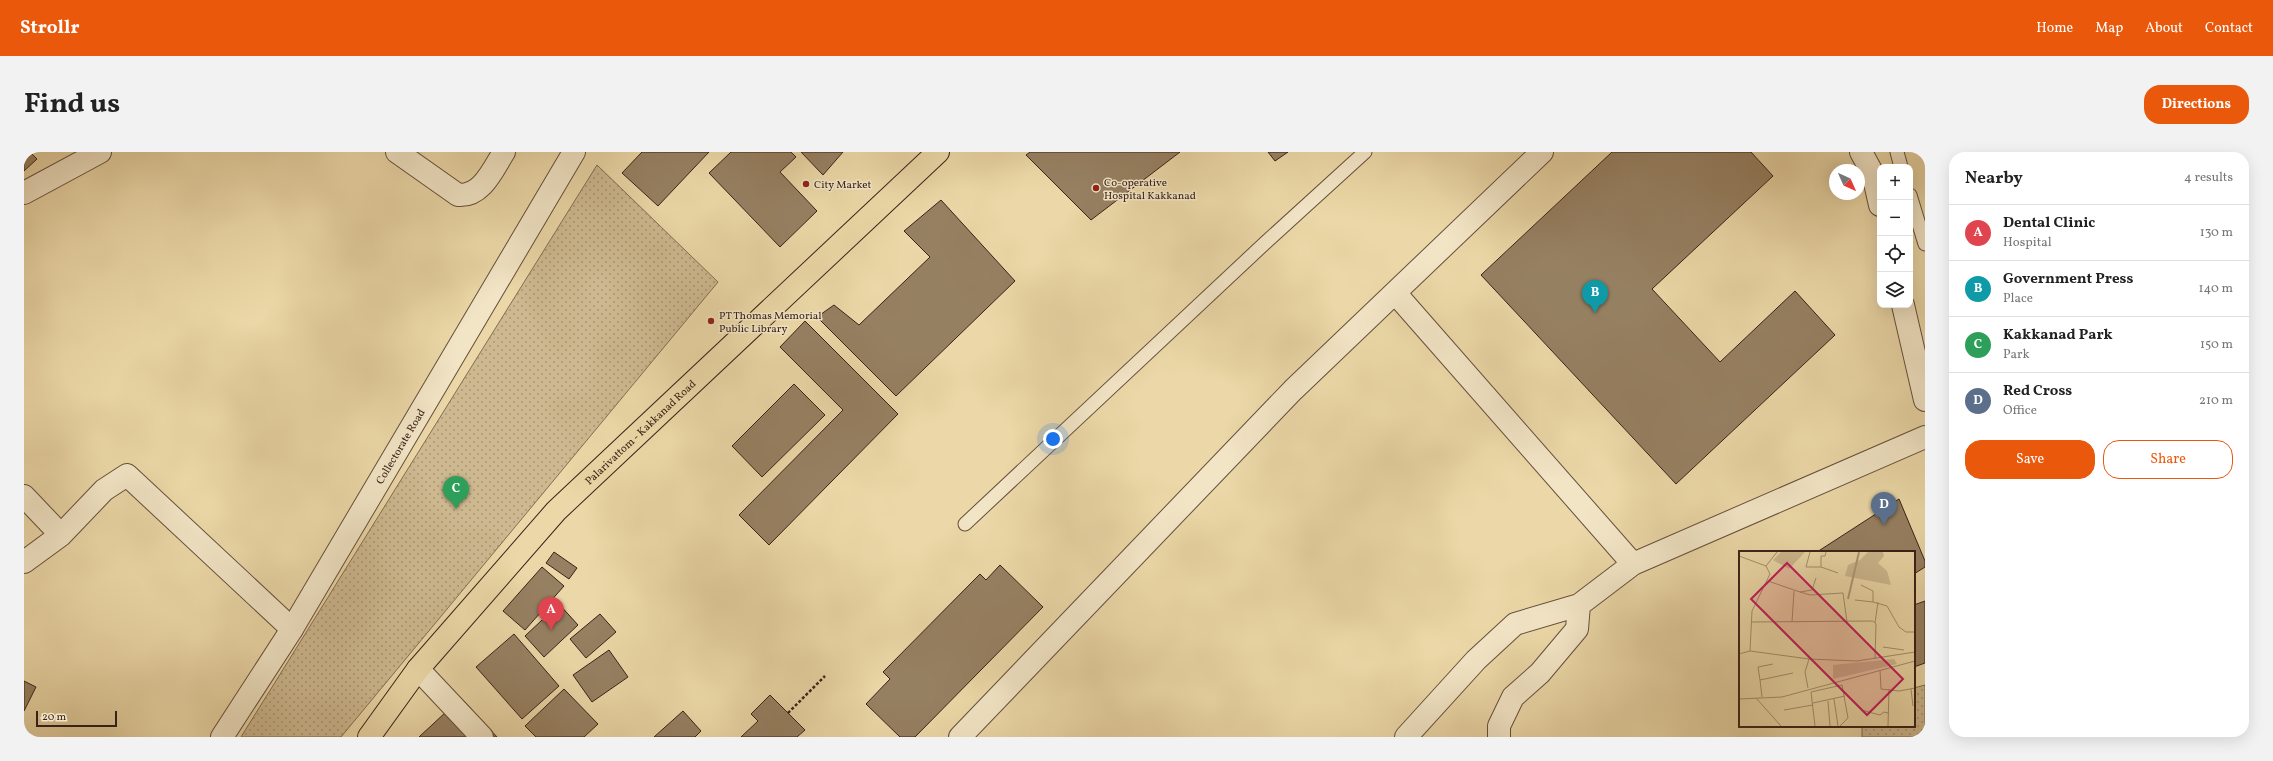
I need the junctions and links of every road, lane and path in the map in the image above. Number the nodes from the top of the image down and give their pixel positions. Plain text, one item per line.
1 (100, 152) edge
2 (397, 152) edge
3 (504, 152) edge
4 (574, 152) edge
5 (938, 152) edge
6 (1365, 152) edge
7 (1542, 152) edge
8 (1861, 152) edge
9 (1897, 152) edge
10 (1900, 164) edge
11 (24, 193) edge
12 (1879, 200) edge
13 (1912, 200) edge
14 (1925, 244) edge
15 (1396, 294) junction
16 (1904, 308) edge
17 (1925, 400) edge
18 (1925, 437) edge
19 (24, 496) edge
20 (965, 524) dead end
21 (61, 535) junction
22 (24, 562) edge
23 (1633, 564) junction
24 (1579, 605) junction
25 (292, 629) junction
26 (418, 669) junction
27 (825, 676) dead end
28 (788, 713) dead end
29 (222, 737) edge
30 (369, 737) edge
31 (482, 737) edge
32 (960, 737) edge
33 (1406, 737) edge
34 (1499, 737) edge

1 - 11 street
2 - 3 street
4 - 25 street, Collectorate Road
5 - 26 main road, Palarivattom - Kakkanad Road
6 - 20 lane
7 - 15 street
8 - 12 street
9 - 10 lane
13 - 14 lane
15 - 23 street
15 - 32 street
16 - 17 street
18 - 23 street
19 - 21 street
21 - 22 street
21 - 25 street
23 - 24 street
24 - 33 street
24 - 34 street
25 - 29 street, Collectorate Road
26 - 30 main road, Palarivattom - Kakkanad Road
26 - 31 street
27 - 28 path

